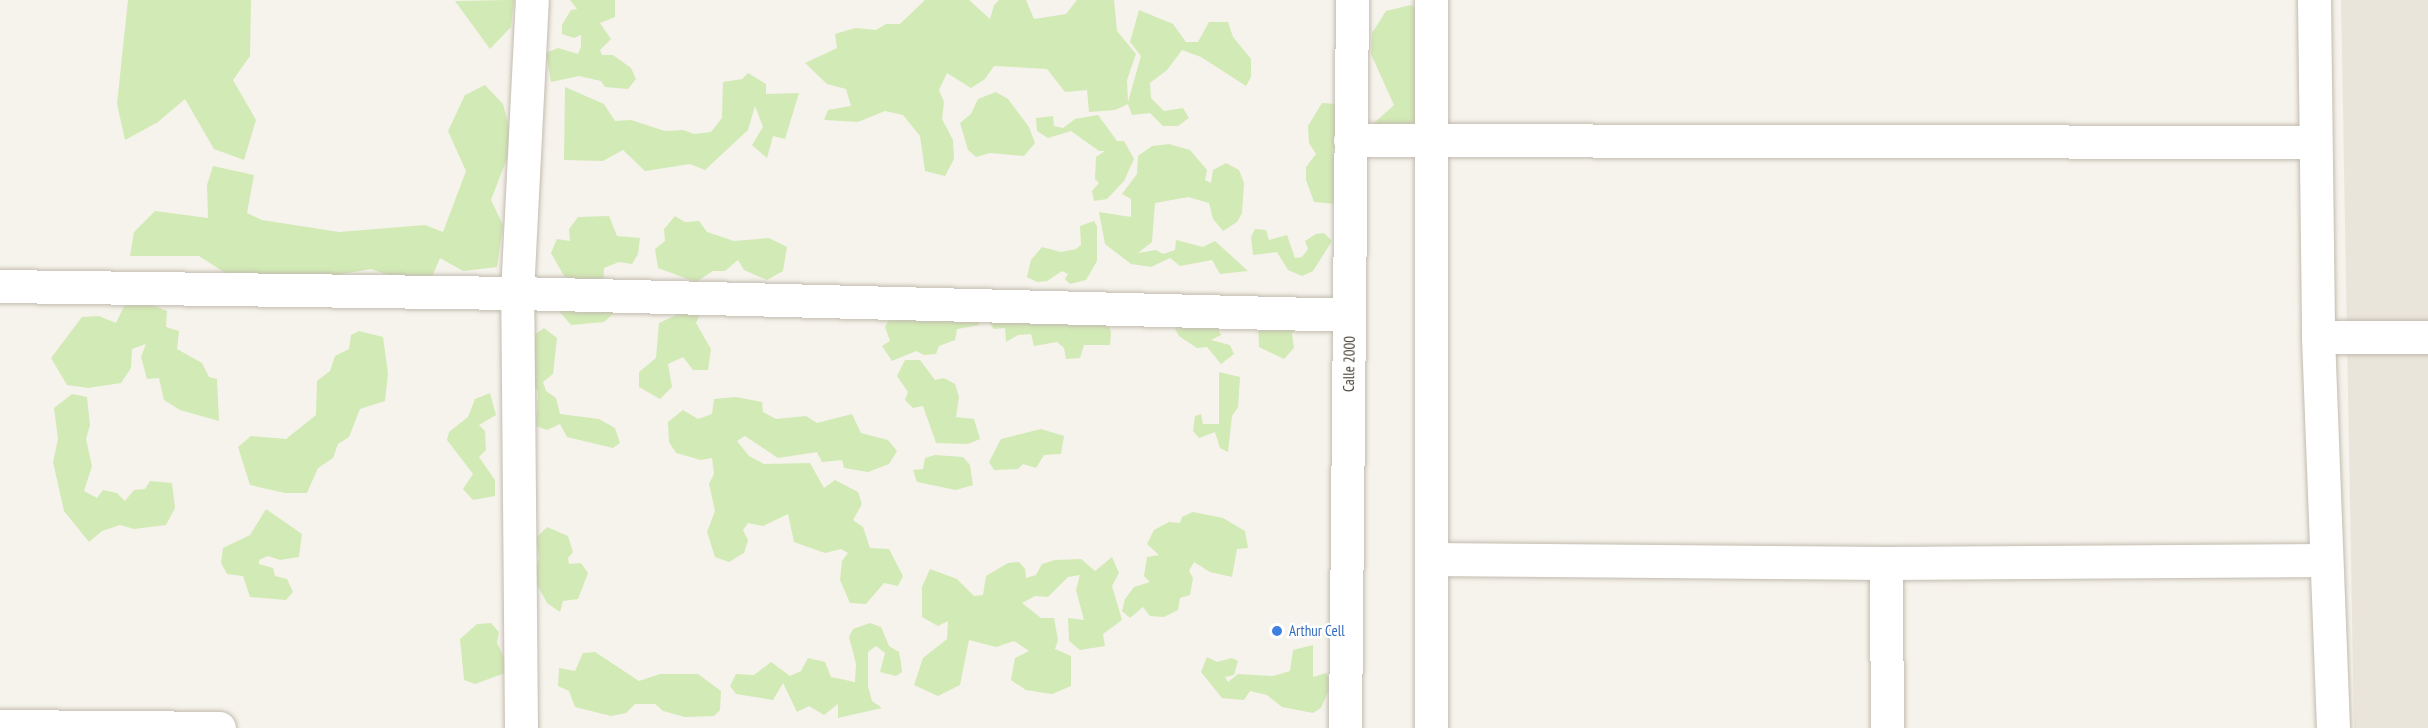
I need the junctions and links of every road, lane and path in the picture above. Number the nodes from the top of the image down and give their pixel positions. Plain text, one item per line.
1 (532, 0) edge
2 (1352, 0) edge
3 (1431, 0) edge
4 (2314, 0) edge
5 (1431, 138) junction
6 (1350, 140) junction
7 (2314, 142) junction
8 (0, 286) edge
9 (517, 293) junction
10 (1349, 315) junction
11 (2318, 337) junction
12 (2428, 337) edge
13 (1431, 559) junction
14 (2325, 560) junction
15 (1886, 563) junction
16 (0, 726) edge
17 (219, 728) edge
18 (521, 728) edge
19 (1345, 728) edge
20 (1431, 728) edge
21 (1887, 728) edge
22 (2333, 728) edge

1 - 9 street
2 - 6 street, Calle 2000
3 - 5 street
4 - 7 street
5 - 6 street
5 - 7 street
5 - 13 street
6 - 10 street, Calle 2000
7 - 11 street
8 - 9 street
9 - 10 street
9 - 18 street
10 - 19 street, Calle 2000
11 - 12 street
11 - 14 street
13 - 15 street
13 - 20 street
14 - 15 street
14 - 22 street
15 - 21 street
16 - 17 street

